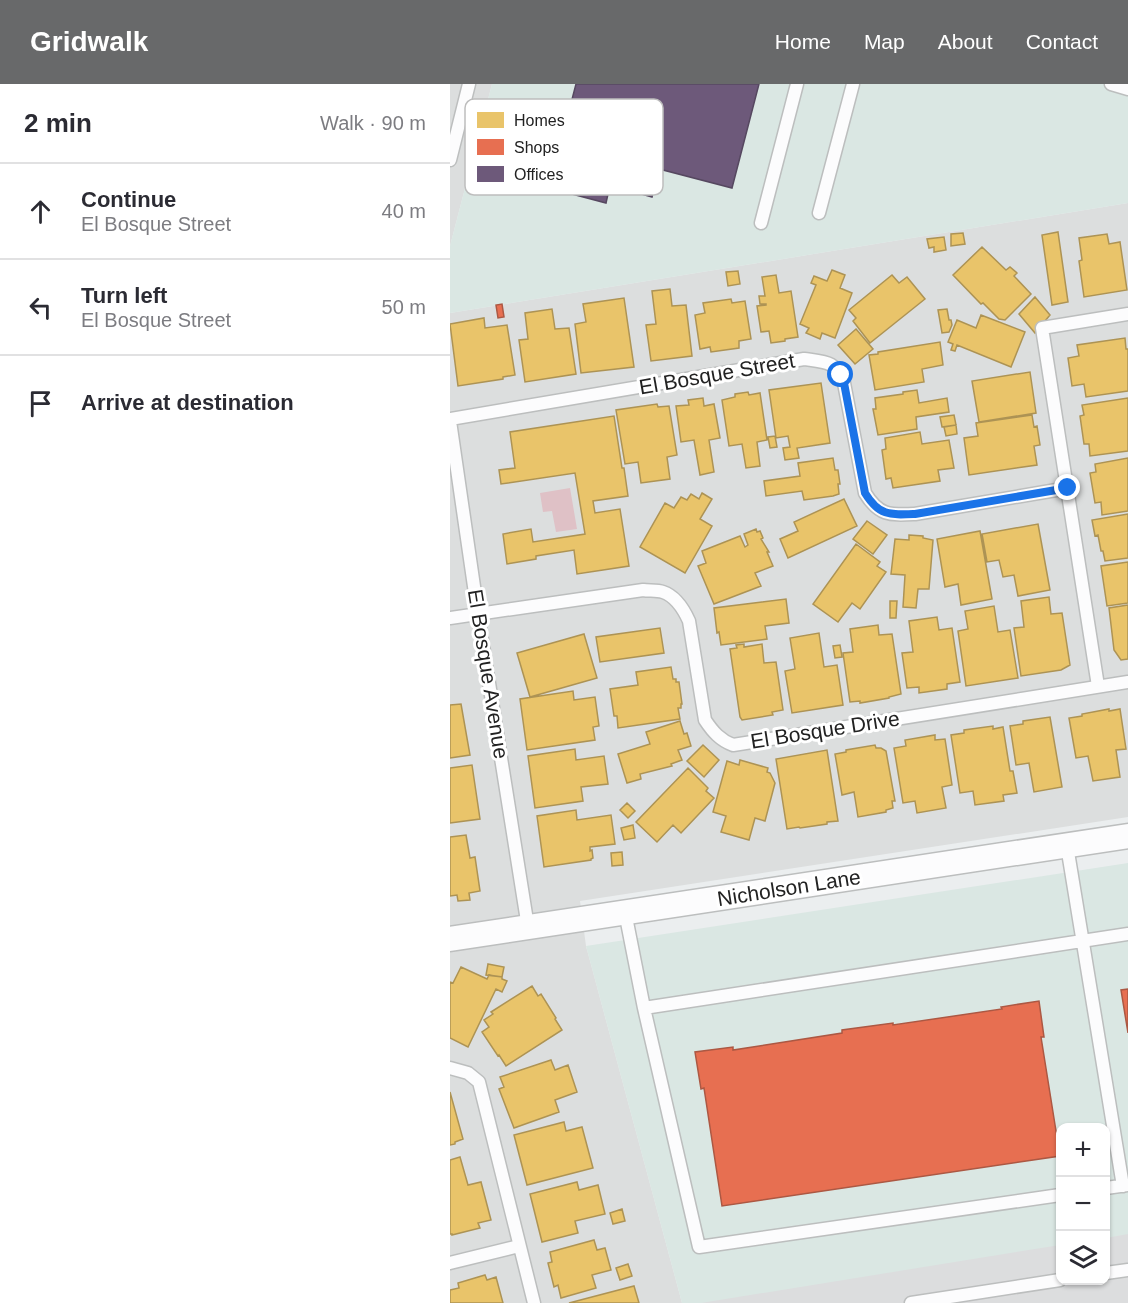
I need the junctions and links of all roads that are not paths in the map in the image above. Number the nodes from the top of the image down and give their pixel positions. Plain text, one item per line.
1 (469, 84) edge
2 (797, 84) edge
3 (853, 84) edge
4 (1111, 84) edge
5 (1128, 89) edge
6 (465, 99) edge
7 (465, 100) edge
8 (450, 160) edge
9 (819, 213) dead end
10 (761, 223) dead end
11 (1128, 314) edge
12 (450, 420) edge
13 (1068, 488) junction
14 (478, 614) junction
15 (450, 618) edge
16 (1128, 682) edge
17 (1098, 686) junction
18 (1128, 836) edge
19 (1066, 846) junction
20 (626, 912) junction
21 (528, 927) junction
22 (1128, 934) edge
23 (450, 939) edge
24 (1082, 941) junction
25 (644, 1008) junction
26 (450, 1068) edge
27 (1125, 1185) edge
28 (1110, 1187) edge
29 (1056, 1196) edge
30 (519, 1246) junction
31 (450, 1263) edge
32 (1128, 1270) edge
33 (1110, 1272) edge
34 (1056, 1281) edge
35 (534, 1303) edge
36 (911, 1303) edge

1 - 6 lane
2 - 10 lane
3 - 9 lane
4 - 5 lane
7 - 8 lane
11 - 13 lane
12 - 13 lane, El Bosque Street
12 - 14 lane, El Bosque Avenue
13 - 17 lane
14 - 15 lane, El Bosque Drive
14 - 17 lane, El Bosque Drive
14 - 21 lane, El Bosque Avenue
16 - 17 lane, El Bosque Drive
18 - 19 street, Nicholson Lane
19 - 20 street, Nicholson Lane
19 - 24 lane
20 - 21 street, Nicholson Lane
20 - 25 lane
21 - 23 street, Nicholson Lane
22 - 24 lane
24 - 25 lane
24 - 27 lane
25 - 29 lane
26 - 30 lane
27 - 28 lane
30 - 31 lane
30 - 35 lane
32 - 33 lane
34 - 36 lane

